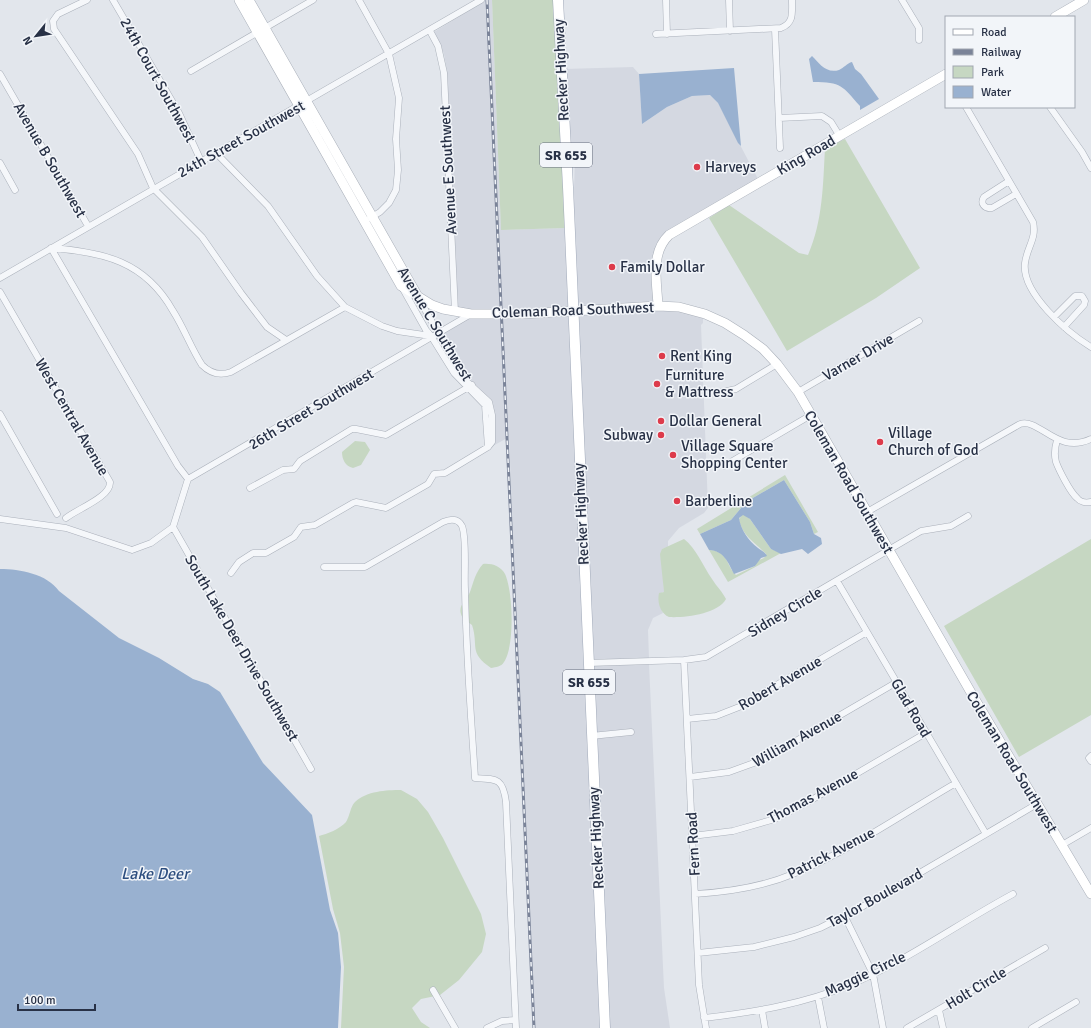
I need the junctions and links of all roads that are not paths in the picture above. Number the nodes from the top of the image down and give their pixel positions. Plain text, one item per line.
1 (87, 0) edge
2 (114, 0) edge
3 (239, 0) edge
4 (249, 0) edge
5 (313, 0) edge
6 (358, 0) edge
7 (481, 0) edge
8 (558, 0) edge
9 (666, 0) edge
10 (728, 0) edge
11 (792, 0) edge
12 (902, 0) edge
13 (1084, 0) edge
14 (1057, 16) edge
15 (775, 29) junction
16 (261, 30) junction
17 (430, 31) junction
18 (730, 31) junction
19 (656, 34) dead end
20 (667, 34) junction
21 (919, 40) dead end
22 (389, 54) junction
23 (191, 71) dead end
24 (0, 74) edge
25 (945, 75) edge
26 (303, 104) junction
27 (967, 108) edge
28 (1051, 108) edge
29 (779, 118) junction
30 (839, 135) junction
31 (780, 148) dead end
32 (216, 152) junction
33 (201, 161) junction
34 (0, 163) edge
35 (1091, 168) edge
36 (1009, 182) junction
37 (153, 188) junction
38 (15, 190) dead end
39 (1016, 194) junction
40 (372, 217) junction
41 (364, 222) junction
42 (88, 226) junction
43 (69, 237) junction
44 (51, 248) junction
45 (72, 250) junction
46 (0, 278) edge
47 (402, 286) junction
48 (0, 292) edge
49 (418, 296) junction
50 (658, 306) junction
51 (345, 307) junction
52 (572, 310) junction
53 (455, 312) junction
54 (471, 314) junction
55 (1054, 317) junction
56 (919, 321) dead end
57 (1064, 327) junction
58 (438, 332) junction
59 (431, 336) junction
60 (286, 340) junction
61 (1091, 347) edge
62 (777, 364) junction
63 (470, 386) junction
64 (718, 392) dead end
65 (798, 392) junction
66 (0, 414) edge
67 (811, 415) junction
68 (1091, 439) edge
69 (1057, 440) junction
70 (724, 466) dead end
71 (188, 479) junction
72 (250, 488) dead end
73 (1091, 502) edge
74 (867, 512) junction
75 (57, 514) junction
76 (968, 516) dead end
77 (66, 518) junction
78 (0, 519) edge
79 (53, 525) junction
80 (173, 527) junction
81 (66, 528) junction
82 (889, 551) junction
83 (324, 567) dead end
84 (231, 573) dead end
85 (837, 581) junction
86 (867, 632) junction
87 (684, 660) junction
88 (588, 663) junction
89 (896, 682) junction
90 (687, 719) junction
91 (631, 732) dead end
92 (926, 733) junction
93 (592, 736) junction
94 (311, 769) dead end
95 (690, 777) junction
96 (956, 783) junction
97 (1037, 804) junction
98 (1091, 828) edge
99 (986, 834) junction
100 (692, 836) junction
101 (1062, 845) junction
102 (695, 894) junction
103 (1013, 894) dead end
104 (1091, 894) edge
105 (845, 916) junction
106 (1045, 948) dead end
107 (698, 953) junction
108 (873, 974) junction
109 (433, 990) dead end
110 (818, 996) junction
111 (1076, 1002) dead end
112 (762, 1010) junction
113 (939, 1010) junction
114 (704, 1018) junction
115 (515, 1020) junction
116 (455, 1028) edge
117 (487, 1028) edge
118 (516, 1028) edge
119 (605, 1028) edge
120 (706, 1028) edge
121 (765, 1028) edge
122 (824, 1028) edge
123 (883, 1028) edge
124 (907, 1028) edge
125 (943, 1028) edge
126 (1032, 1028) edge

1 - 37 street
2 - 33 street, 24th Court Southwest
3 - 16 street, Avenue C Southwest
4 - 16 street, Avenue C Southwest
5 - 16 street
6 - 22 street
7 - 17 street, 24th Street Southwest
8 - 52 main road, Recker Highway / SR 655
9 - 20 street
10 - 18 street
11 - 15 street
12 - 21 street
13 - 14 street
15 - 18 street
15 - 29 street
16 - 23 street
16 - 26 street, Avenue C Southwest
17 - 22 street, 24th Street Southwest
17 - 53 street, Avenue E Southwest
18 - 20 street
19 - 20 street
22 - 26 street, 24th Street Southwest
22 - 40 street
24 - 42 street, Avenue B Southwest
25 - 30 street, King Road
26 - 32 street, 24th Street Southwest
26 - 40 street, Avenue C Southwest
26 - 41 street, Avenue C Southwest
27 - 36 street
28 - 35 street
29 - 30 street
29 - 31 street
30 - 50 street, King Road
32 - 33 street, 24th Street Southwest
32 - 51 street
33 - 37 street, 24th Street Southwest
34 - 38 street
36 - 39 street
36 - 39 street
37 - 42 street, 24th Street Southwest
37 - 60 street
39 - 55 street
40 - 41 street
40 - 49 street, Avenue C Southwest
41 - 47 street, Avenue C Southwest
42 - 43 street, 24th Street Southwest
43 - 44 street, 24th Street Southwest
43 - 45 street
44 - 45 street
44 - 46 street, 24th Street Southwest
44 - 71 street
45 - 60 street
47 - 49 street, Coleman Road Southwest
47 - 59 street, Avenue C Southwest
48 - 77 street, West Central Avenue
49 - 53 street, Coleman Road Southwest
49 - 58 street, Avenue C Southwest
50 - 52 street, Coleman Road Southwest
50 - 62 street, Coleman Road Southwest
51 - 59 street
51 - 60 street
52 - 54 street, Coleman Road Southwest
52 - 88 main road, Recker Highway / SR 655
53 - 54 street, Coleman Road Southwest
54 - 58 street
55 - 57 street
55 - 57 street
56 - 65 street, Varner Drive
57 - 61 street
58 - 59 street
58 - 63 street, Avenue C Southwest
59 - 63 street, Avenue C Southwest
59 - 71 street, 26th Street Southwest
62 - 64 street
62 - 65 street, Coleman Road Southwest
63 - 72 street
63 - 84 street, Avenue C Southwest
65 - 67 street, Coleman Road Southwest
66 - 75 street
67 - 70 street
67 - 74 street, Coleman Road Southwest
68 - 69 street
69 - 73 street
69 - 74 street
71 - 80 street
74 - 82 street, Coleman Road Southwest
75 - 77 street
75 - 79 street
76 - 82 street, Sidney Circle
77 - 81 street
78 - 79 street
79 - 81 street
80 - 81 street
80 - 94 street, South Lake Deer Drive Southwest
82 - 85 street, Sidney Circle
82 - 97 street, Coleman Road Southwest
83 - 115 street
85 - 86 street, Glad Road
85 - 87 street, Sidney Circle
86 - 89 street, Glad Road
86 - 90 street, Robert Avenue
87 - 88 street, Sidney Circle
87 - 90 street, Fern Road
88 - 93 main road, Recker Highway / SR 655
89 - 92 street, Glad Road
89 - 95 street, William Avenue
90 - 95 street, Fern Road
91 - 93 street
92 - 96 street, Glad Road
92 - 100 street, Thomas Avenue
93 - 119 main road, Recker Highway / SR 655
95 - 100 street, Fern Road
96 - 99 street, Glad Road
96 - 102 street, Patrick Avenue
97 - 99 street, Taylor Boulevard
97 - 101 street, Coleman Road Southwest
98 - 101 street
99 - 105 street, Taylor Boulevard
100 - 102 street, Fern Road
101 - 104 street, Coleman Road Southwest
102 - 107 street, Fern Road
103 - 108 street, Maggie Circle
105 - 107 street, Taylor Boulevard
105 - 108 street
106 - 113 street, Holt Circle
107 - 114 street, Fern Road
108 - 110 street, Maggie Circle
108 - 123 street
109 - 116 street
110 - 112 street, Maggie Circle
110 - 122 street
111 - 126 street
112 - 114 street, Maggie Circle
112 - 121 street
113 - 124 street, Holt Circle
113 - 125 street
114 - 120 street, Fern Road
115 - 117 street
115 - 118 street

